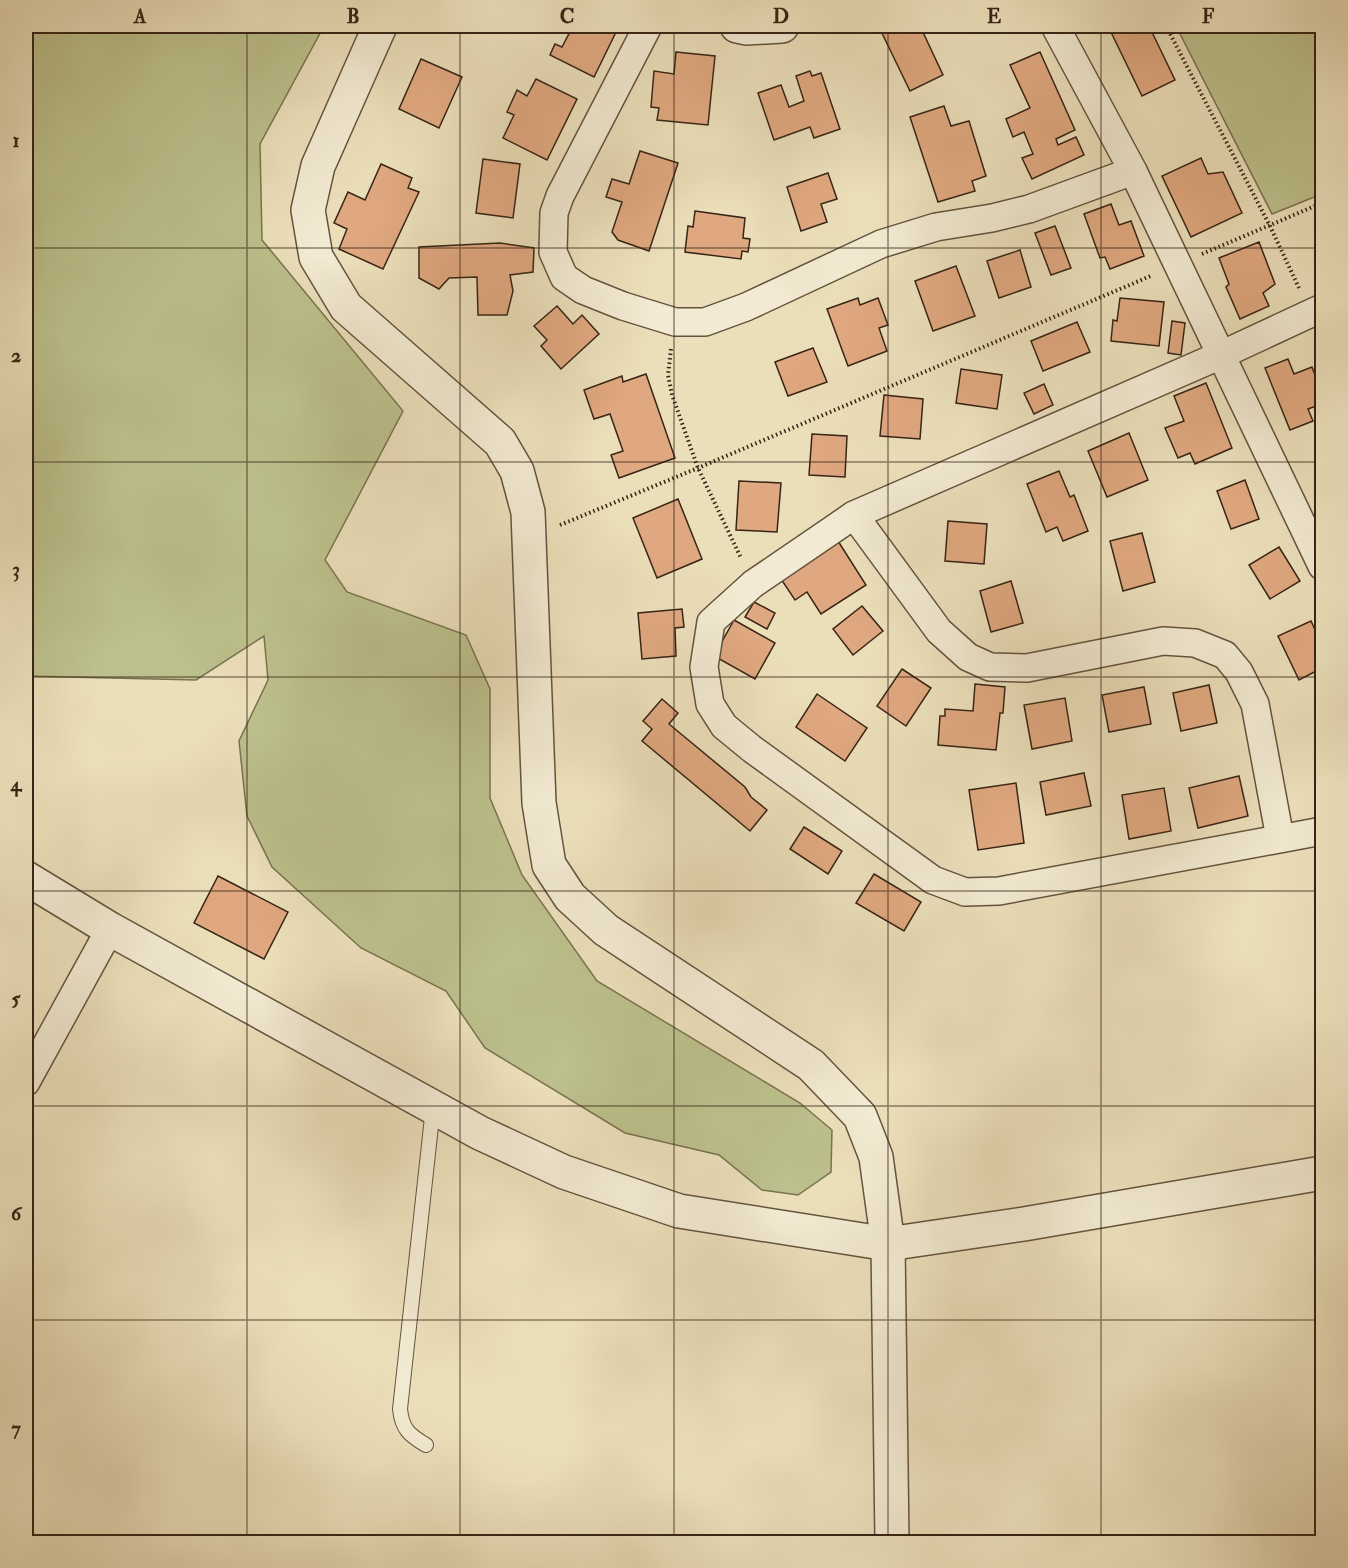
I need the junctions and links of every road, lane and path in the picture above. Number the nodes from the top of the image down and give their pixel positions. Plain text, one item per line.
1 (381, 26) edge
2 (648, 26) edge
3 (737, 26) edge
4 (782, 26) edge
5 (1055, 26) edge
6 (1166, 26) edge
7 (1132, 171) junction
8 (1323, 203) edge
9 (1270, 226) junction
10 (1177, 264) junction
11 (1316, 310) edge
12 (675, 322) junction
13 (1221, 355) junction
14 (698, 468) junction
15 (854, 515) junction
16 (550, 529) dead end
17 (1323, 566) edge
18 (753, 584) junction
19 (1323, 831) edge
20 (1280, 838) junction
21 (26, 878) edge
22 (111, 929) junction
23 (26, 1082) edge
24 (433, 1108) junction
25 (1323, 1173) edge
26 (888, 1244) junction
27 (426, 1445) dead end
28 (892, 1542) edge

1 - 26 street
2 - 12 street
3 - 4 street
5 - 7 street
6 - 9 path
7 - 10 street
7 - 12 street
8 - 9 path
9 - 10 path
9 - 11 path
10 - 13 street
10 - 14 path
11 - 13 street
12 - 14 path
13 - 15 street
13 - 17 street
14 - 16 path
14 - 18 path
15 - 18 street
15 - 20 street
18 - 20 street
19 - 20 street
21 - 22 street
22 - 23 street
22 - 24 street
24 - 26 street
24 - 27 lane
25 - 26 street
26 - 28 street

